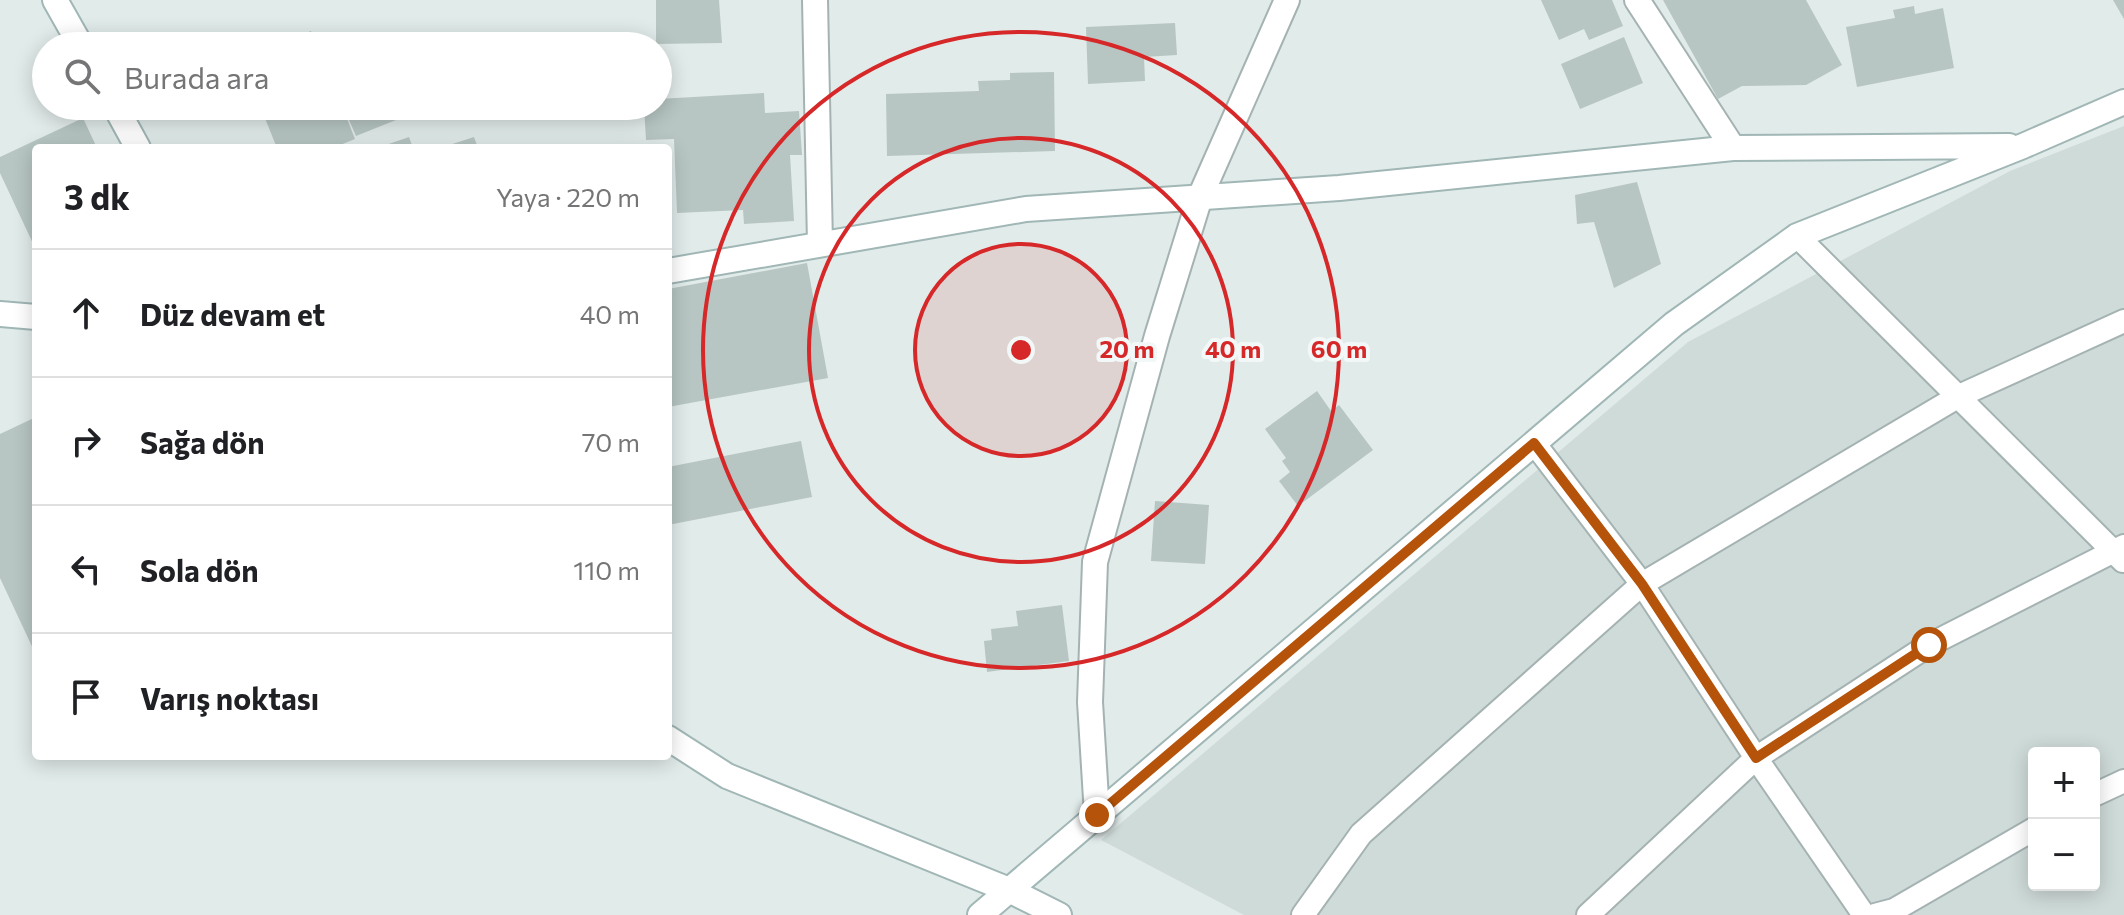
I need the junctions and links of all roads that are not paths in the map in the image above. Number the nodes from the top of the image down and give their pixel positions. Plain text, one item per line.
1 (55, 0) edge
2 (815, 0) edge
3 (1287, 0) edge
4 (1637, 0) edge
5 (73, 32) edge
6 (2124, 102) edge
7 (123, 120) edge
8 (136, 144) edge
9 (2023, 146) junction
10 (1733, 148) junction
11 (1200, 197) junction
12 (1797, 236) junction
13 (820, 244) junction
14 (672, 270) edge
15 (0, 314) edge
16 (32, 317) edge
17 (2124, 321) edge
18 (1959, 396) junction
19 (1534, 443) junction
20 (2120, 553) edge
21 (1642, 584) junction
22 (672, 741) edge
23 (1756, 758) junction
24 (2124, 781) edge
25 (2100, 792) edge
26 (1097, 815) junction
27 (2028, 832) edge
28 (1009, 890) junction
29 (980, 915) edge
30 (1059, 915) edge
31 (1303, 915) edge
32 (1588, 915) edge
33 (1864, 915) edge
34 (1875, 915) edge

1 - 5 street
2 - 13 street
3 - 11 street
4 - 10 street
6 - 9 street
7 - 8 street
9 - 10 street
9 - 12 street
10 - 11 street
11 - 13 street
11 - 26 street
12 - 18 lane
12 - 19 street
13 - 14 street
15 - 16 street
17 - 18 lane
18 - 20 lane
18 - 21 lane
19 - 21 lane
19 - 26 street
20 - 23 lane
21 - 23 lane
21 - 31 lane
22 - 28 street
23 - 32 lane
23 - 33 lane
24 - 25 lane
26 - 28 street
27 - 34 lane
28 - 29 street
28 - 30 street

